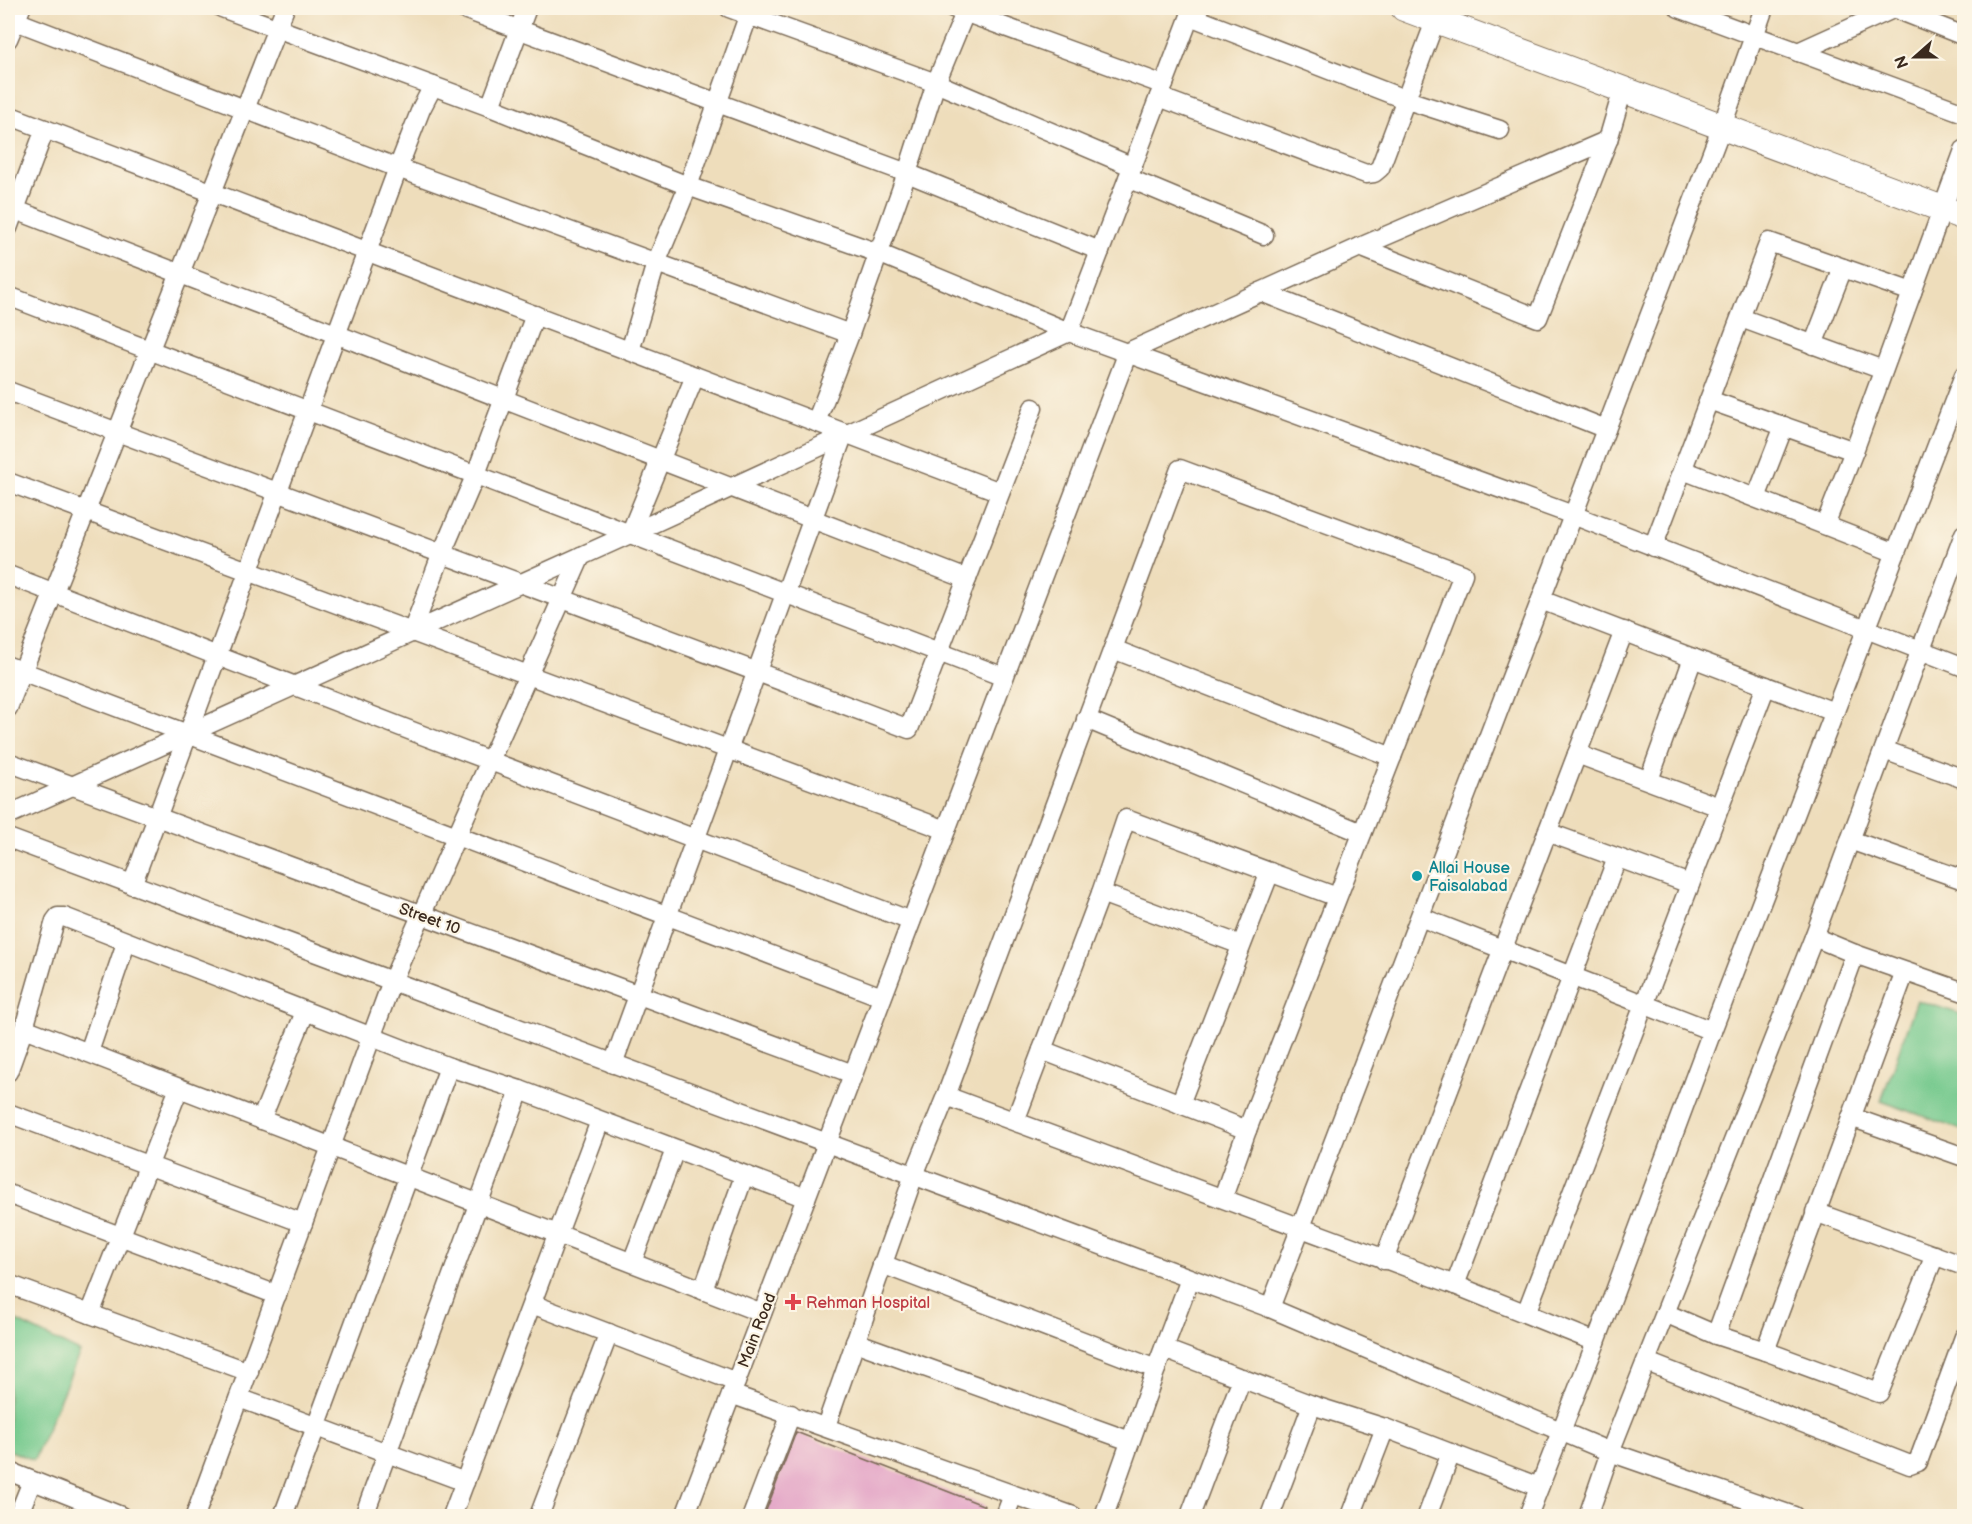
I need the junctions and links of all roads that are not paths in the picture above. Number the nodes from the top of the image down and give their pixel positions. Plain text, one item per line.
1 (222, 8) edge
2 (285, 8) edge
3 (461, 8) edge
4 (527, 8) edge
5 (729, 8) edge
6 (1404, 8) edge
7 (1679, 8) edge
8 (1764, 8) edge
9 (1894, 8) edge
10 (961, 9) edge
11 (750, 11) edge
12 (1192, 12) edge
13 (1437, 13) edge
14 (15, 15) edge
15 (277, 28) junction
16 (518, 29) junction
17 (1756, 35) junction
18 (1965, 36) edge
19 (8, 39) edge
20 (1798, 52) junction
21 (936, 83) junction
22 (433, 86) junction
23 (1623, 89) junction
24 (1162, 91) junction
25 (1404, 99) junction
26 (716, 103) junction
27 (490, 106) junction
28 (245, 110) junction
29 (1965, 113) edge
30 (8, 115) edge
31 (1722, 126) junction
32 (45, 129) junction
33 (1500, 130) dead end
34 (1608, 140) junction
35 (1965, 150) edge
36 (398, 168) junction
37 (1130, 172) junction
38 (907, 173) junction
39 (688, 186) junction
40 (212, 192) junction
41 (11, 208) edge
42 (1954, 213) edge
43 (8, 228) edge
44 (1264, 236) dead end
45 (1360, 247) junction
46 (1100, 251) junction
47 (368, 252) junction
48 (878, 253) junction
49 (656, 263) junction
50 (1843, 268) junction
51 (180, 273) junction
52 (1261, 292) junction
53 (1912, 292) junction
54 (8, 296) edge
55 (535, 315) junction
56 (1741, 318) junction
57 (1069, 332) junction
58 (337, 334) junction
59 (850, 334) junction
60 (1813, 345) junction
61 (150, 349) junction
62 (630, 351) junction
63 (1128, 352) junction
64 (1883, 370) junction
65 (1965, 375) edge
66 (695, 376) junction
67 (8, 391) edge
68 (504, 399) junction
69 (1709, 400) junction
70 (1033, 408) dead end
71 (309, 411) junction
72 (816, 422) junction
73 (1784, 426) junction
74 (1606, 429) junction
75 (117, 432) junction
76 (845, 435) junction
77 (1854, 450) junction
78 (662, 460) junction
79 (1683, 470) junction
80 (476, 474) junction
81 (8, 482) edge
82 (732, 487) junction
83 (279, 492) junction
84 (1000, 492) junction
85 (1756, 498) junction
86 (85, 511) junction
87 (1573, 515) junction
88 (813, 519) junction
89 (1825, 525) junction
90 (630, 534) junction
91 (1965, 534) edge
92 (1653, 547) junction
93 (442, 553) junction
94 (1896, 553) junction
95 (581, 556) junction
96 (1960, 559) edge
97 (249, 572) junction
98 (8, 575) edge
99 (967, 579) junction
100 (521, 583) junction
101 (53, 593) junction
102 (786, 593) junction
103 (562, 598) junction
104 (1541, 600) junction
105 (1866, 630) junction
106 (1624, 631) junction
107 (412, 632) junction
108 (1113, 649) junction
109 (1921, 651) junction
110 (939, 652) junction
111 (217, 656) junction
112 (1693, 658) junction
113 (1965, 667) edge
114 (15, 669) edge
115 (757, 672) junction
116 (528, 675) junction
117 (1004, 677) junction
118 (294, 686) junction
119 (1766, 686) junction
120 (8, 708) edge
121 (1834, 712) junction
122 (1086, 719) junction
123 (187, 734) junction
124 (729, 750) junction
125 (1884, 750) junction
126 (1577, 754) junction
127 (1392, 757) junction
128 (490, 761) junction
129 (8, 762) edge
130 (1649, 780) junction
131 (1965, 780) edge
132 (72, 786) junction
133 (1719, 807) junction
134 (8, 815) edge
135 (157, 817) junction
136 (946, 830) junction
137 (1547, 832) junction
138 (1362, 833) junction
139 (456, 837) junction
140 (8, 838) edge
141 (696, 839) junction
142 (1850, 840) junction
143 (1617, 858) junction
144 (1270, 872) junction
145 (1965, 880) edge
146 (1690, 884) junction
147 (132, 885) junction
148 (1101, 892) junction
149 (1337, 897) junction
150 (421, 915) junction
151 (667, 916) junction
152 (1420, 917) junction
153 (911, 921) junction
154 (1814, 938) junction
155 (126, 943) junction
156 (1241, 945) junction
157 (1502, 949) junction
158 (1856, 954) junction
159 (1905, 972) junction
160 (1571, 976) junction
161 (392, 981) junction
162 (1965, 992) edge
163 (639, 995) junction
164 (882, 997) junction
165 (1643, 1004) junction
166 (305, 1012) junction
167 (24, 1028) junction
168 (1712, 1031) junction
169 (371, 1037) junction
170 (1042, 1050) junction
171 (89, 1052) junction
172 (613, 1064) junction
173 (449, 1067) junction
174 (8, 1072) edge
175 (853, 1074) junction
176 (179, 1088) junction
177 (520, 1090) junction
178 (946, 1096) junction
179 (1180, 1104) junction
180 (8, 1113) edge
181 (1851, 1117) junction
182 (261, 1120) junction
183 (600, 1120) junction
184 (1015, 1121) junction
185 (1247, 1130) junction
186 (826, 1143) junction
187 (331, 1146) junction
188 (675, 1150) junction
189 (1965, 1157) edge
190 (148, 1166) junction
191 (914, 1175) junction
192 (409, 1176) junction
193 (744, 1176) junction
194 (8, 1194) edge
195 (1223, 1197) junction
196 (806, 1198) junction
197 (479, 1203) junction
198 (1815, 1212) junction
199 (303, 1223) junction
200 (1301, 1228) junction
201 (558, 1233) junction
202 (121, 1236) junction
203 (1935, 1255) junction
204 (1384, 1260) junction
205 (632, 1262) junction
206 (882, 1264) junction
207 (1965, 1266) edge
208 (1190, 1279) junction
209 (8, 1284) edge
210 (1455, 1285) junction
211 (703, 1290) junction
212 (277, 1295) junction
213 (532, 1304) junction
214 (1270, 1308) junction
215 (762, 1313) junction
216 (1526, 1313) junction
217 (1665, 1313) junction
218 (90, 1314) junction
219 (609, 1333) junction
220 (1716, 1335) junction
221 (1965, 1337) edge
222 (855, 1342) junction
223 (1596, 1342) junction
224 (1164, 1349) junction
225 (1765, 1351) junction
226 (1647, 1362) junction
227 (1156, 1369) junction
228 (249, 1372) junction
229 (1242, 1378) junction
230 (734, 1388) junction
231 (239, 1398) junction
232 (1312, 1405) junction
233 (791, 1414) junction
234 (826, 1426) junction
235 (316, 1427) junction
236 (1385, 1428) junction
237 (1562, 1430) junction
238 (1130, 1441) junction
239 (1610, 1452) junction
240 (1451, 1453) junction
241 (388, 1454) junction
242 (8, 1471) edge
243 (32, 1481) junction
244 (465, 1482) junction
245 (1539, 1487) junction
246 (1013, 1495) junction
247 (18, 1516) edge
248 (121, 1516) edge
249 (195, 1516) edge
250 (283, 1516) edge
251 (364, 1516) edge
252 (452, 1516) edge
253 (540, 1516) edge
254 (685, 1516) edge
255 (752, 1516) edge
256 (1005, 1516) edge
257 (1073, 1516) edge
258 (1104, 1516) edge
259 (1190, 1516) edge
260 (1270, 1516) edge
261 (1351, 1516) edge
262 (1427, 1516) edge
263 (1528, 1516) edge
264 (1588, 1516) edge
265 (1794, 1516) edge

1 - 15 street
2 - 15 street
3 - 16 street
4 - 16 street
5 - 11 street
6 - 13 main road
7 - 17 street
8 - 17 street
9 - 18 street
9 - 20 street
10 - 21 street
10 - 24 street
11 - 21 street
11 - 26 street
12 - 24 street
12 - 25 street
13 - 23 main road
13 - 25 street
14 - 19 street
14 - 28 street
15 - 22 street
15 - 28 street
16 - 26 street
16 - 27 street
17 - 20 street
17 - 31 street
20 - 29 street
21 - 37 street
21 - 38 street
22 - 27 street
22 - 36 street
23 - 31 main road
23 - 34 street
24 - 25 street
24 - 37 street
25 - 33 street
26 - 38 street
26 - 39 street
27 - 39 street
28 - 36 street
28 - 40 street
30 - 32 street
31 - 42 main road
31 - 74 street
32 - 40 street
32 - 41 street
34 - 45 street
34 - 45 street
35 - 42 street
36 - 47 street
36 - 49 street
37 - 44 street
37 - 46 street
38 - 46 street
38 - 48 street
39 - 48 street
39 - 49 street
40 - 47 street
40 - 51 street
41 - 43 street
41 - 51 street
42 - 53 street
45 - 52 street
46 - 57 street
47 - 55 street
47 - 58 street
48 - 57 street
48 - 59 street
49 - 59 street
49 - 62 street
50 - 53 street
50 - 56 street
50 - 60 street
51 - 58 street
51 - 61 street
52 - 63 street
52 - 74 street
53 - 64 street
54 - 61 street
55 - 62 street
55 - 68 street
56 - 60 street
56 - 69 street
57 - 63 street
57 - 76 street
58 - 68 street
58 - 71 street
59 - 72 street
60 - 64 street
61 - 71 street
61 - 75 street
62 - 66 street
63 - 87 street
63 - 117 street, Main Road
64 - 77 street
65 - 94 street
66 - 72 street
66 - 78 street
67 - 75 street
68 - 78 street
68 - 80 street
69 - 73 street
69 - 79 street
70 - 84 street
71 - 80 street
71 - 83 street
72 - 76 street
73 - 77 street
73 - 85 street
74 - 87 street
75 - 83 street
75 - 86 street
76 - 82 street
76 - 84 street
76 - 88 street
77 - 89 street
78 - 82 street
78 - 90 street
79 - 85 street
79 - 92 street
80 - 90 street
80 - 93 street
81 - 86 street
82 - 88 street
82 - 90 street
83 - 93 street
83 - 97 street
84 - 99 street
85 - 89 street
86 - 97 street
86 - 101 street
87 - 92 street
87 - 104 street
88 - 99 street
88 - 102 street
89 - 94 street
90 - 95 street
90 - 102 street
91 - 96 street
92 - 105 street
93 - 100 street
93 - 107 street
94 - 105 street
95 - 100 street
95 - 103 street
96 - 109 street
97 - 107 street
97 - 111 street
98 - 101 street
99 - 110 street
100 - 103 street
100 - 107 street
101 - 111 street
101 - 114 street
102 - 110 street
102 - 115 street
103 - 115 street
103 - 116 street
104 - 106 street
104 - 152 street
105 - 109 street
105 - 121 street
106 - 112 street
106 - 126 street
107 - 116 street
107 - 118 street
108 - 122 street
108 - 127 street
108 - 127 street
109 - 113 street
109 - 125 street
110 - 115 street
110 - 117 street
111 - 118 street
111 - 123 street
112 - 119 street
112 - 130 street
114 - 120 street
114 - 123 street
115 - 124 street
116 - 124 street
116 - 128 street
117 - 136 street, Main Road
118 - 123 street
118 - 128 street
119 - 121 street
119 - 133 street
121 - 168 street
122 - 138 street
122 - 178 street
123 - 132 street
123 - 135 street
123 - 139 street
124 - 136 street
124 - 141 street
125 - 131 street
125 - 142 street
126 - 130 street
126 - 137 street
127 - 138 street
128 - 139 street
128 - 141 street
129 - 132 street, Street 10
130 - 133 street
132 - 134 street
132 - 135 street, Street 10
133 - 146 street
135 - 147 street
135 - 150 street, Street 10
136 - 153 street, Main Road
137 - 143 street
137 - 157 street
138 - 149 street
139 - 150 street
139 - 151 street
140 - 147 street
141 - 151 street
141 - 153 street
142 - 145 street
142 - 154 street
143 - 146 street
143 - 160 street
144 - 148 street
144 - 149 street
144 - 156 street
146 - 165 street
147 - 161 street
148 - 156 street
148 - 170 street
149 - 185 street
150 - 161 street
150 - 163 street, Street 10
151 - 163 street
151 - 164 street
152 - 157 street
152 - 200 street
153 - 164 street, Main Road
154 - 158 street
154 - 217 street
155 - 166 street
155 - 167 street
155 - 171 street
156 - 179 street
157 - 160 street
157 - 204 street
158 - 159 street
158 - 220 street
159 - 162 street
159 - 181 street
160 - 165 street
160 - 210 street
161 - 169 street
161 - 172 street
163 - 172 street
163 - 175 street, Street 10
164 - 175 street, Main Road
165 - 168 street
165 - 216 street
166 - 169 street
166 - 182 street
167 - 171 street
167 - 174 street
168 - 223 street
169 - 173 street
169 - 187 street
170 - 179 street
170 - 184 street
171 - 176 street
172 - 186 street
173 - 177 street
173 - 192 street
175 - 186 street, Main Road
176 - 182 street
176 - 190 street
177 - 183 street
177 - 197 street
178 - 184 street
178 - 191 street
179 - 185 street
180 - 190 street
181 - 189 street
181 - 198 street
182 - 187 street
183 - 188 street
183 - 201 street
184 - 195 street
185 - 195 street
186 - 191 street
186 - 196 street, Main Road
187 - 192 street
187 - 199 street
188 - 193 street
188 - 205 street
190 - 199 street
190 - 202 street
191 - 206 street
191 - 208 street
192 - 197 street
192 - 235 street
193 - 196 street
193 - 211 street
194 - 202 street
195 - 200 street
196 - 215 street, Main Road
197 - 201 street
197 - 241 street
198 - 203 street
198 - 225 street
199 - 212 street
200 - 204 street
200 - 214 street
201 - 205 street
201 - 213 street
202 - 212 street
202 - 218 street
203 - 207 street
203 - 225 street
204 - 210 street
205 - 211 street
206 - 222 street
206 - 227 street
208 - 214 street
208 - 224 street
209 - 218 street
210 - 216 street
211 - 215 street
212 - 228 street
213 - 219 street
213 - 244 street
214 - 237 street
215 - 230 street, Main Road
216 - 223 street
217 - 220 street
217 - 226 street
218 - 228 street
219 - 230 street
219 - 253 street
220 - 225 street
221 - 226 street
222 - 234 street
222 - 238 street
223 - 237 street
224 - 227 street
224 - 229 street
226 - 239 street
227 - 238 street
228 - 231 street
229 - 232 street
229 - 259 street
230 - 233 street
230 - 254 street, Main Road
231 - 235 street
231 - 249 street
232 - 236 street
232 - 260 street
233 - 234 street
233 - 255 street
234 - 246 street
235 - 241 street
235 - 250 street
236 - 240 street
236 - 261 street
237 - 239 street
237 - 245 street
238 - 258 street
239 - 264 street
239 - 265 street
240 - 245 street
240 - 262 street
241 - 244 street
241 - 251 street
242 - 243 street
243 - 247 street
243 - 248 street
244 - 252 street
245 - 263 street
246 - 256 street
246 - 257 street

